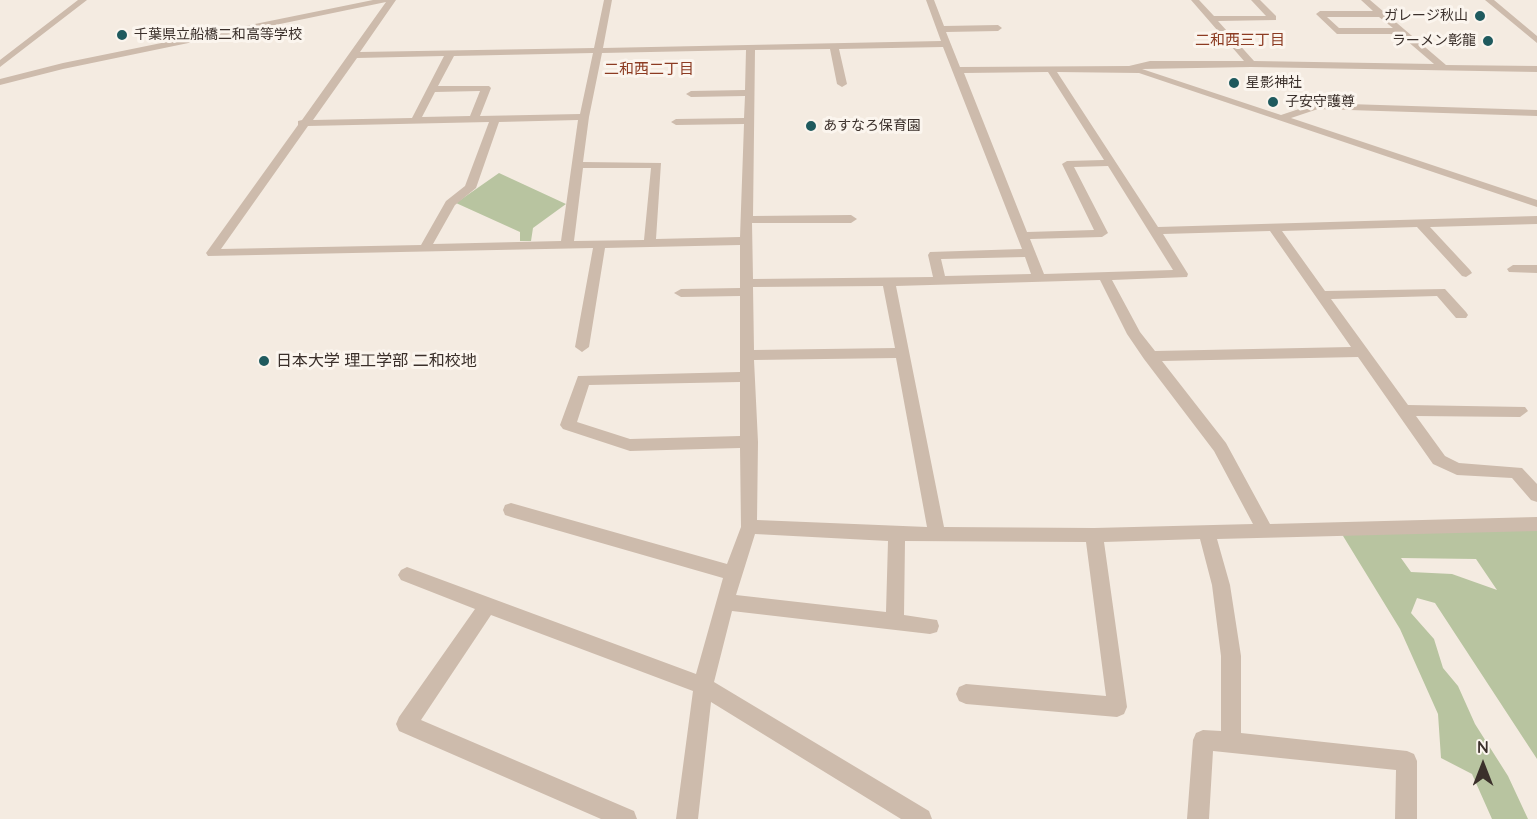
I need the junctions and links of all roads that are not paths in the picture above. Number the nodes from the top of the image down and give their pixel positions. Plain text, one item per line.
1 (83, 0) edge
2 (385, 0) edge
3 (392, 0) edge
4 (608, 0) edge
5 (930, 0) edge
6 (1196, 0) edge
7 (1255, 0) edge
8 (1365, 0) edge
9 (1488, 0) edge
10 (1381, 14) junction
11 (1212, 19) junction
12 (999, 28) dead end
13 (940, 29) junction
14 (1401, 31) junction
15 (1537, 40) edge
16 (946, 44) junction
17 (834, 46) junction
18 (751, 48) junction
19 (599, 51) junction
20 (450, 54) junction
21 (354, 55) junction
22 (0, 64) edge
23 (1251, 64) junction
24 (1444, 68) junction
25 (1130, 69) junction
26 (1537, 69) edge
27 (958, 70) junction
28 (1052, 71) junction
29 (0, 82) edge
30 (842, 84) dead end
31 (431, 89) junction
32 (750, 93) junction
33 (691, 94) dead end
34 (1537, 113) edge
35 (584, 117) junction
36 (1281, 118) junction
37 (474, 119) junction
38 (495, 119) junction
39 (415, 121) junction
40 (749, 121) junction
41 (676, 122) dead end
42 (302, 123) junction
43 (1112, 162) junction
44 (578, 165) junction
45 (1537, 204) edge
46 (851, 219) dead end
47 (746, 220) junction
48 (1537, 220) edge
49 (1517, 222) junction
50 (1422, 224) junction
51 (1273, 227) junction
52 (1156, 231) junction
53 (1537, 234) edge
54 (1023, 236) junction
55 (746, 241) junction
56 (650, 243) junction
57 (600, 244) junction
58 (567, 245) junction
59 (425, 248) junction
60 (1030, 253) junction
61 (1513, 269) dead end
62 (1537, 269) edge
63 (1466, 273) dead end
64 (1039, 278) junction
65 (1105, 278) junction
66 (940, 281) junction
67 (890, 282) junction
68 (746, 287) junction
69 (681, 293) dead end
70 (1321, 295) junction
71 (1461, 315) dead end
72 (582, 347) dead end
73 (901, 352) junction
74 (1362, 352) junction
75 (748, 355) junction
76 (1149, 356) junction
77 (748, 377) junction
78 (1402, 410) junction
79 (1520, 411) dead end
80 (750, 442) junction
81 (1537, 495) edge
82 (511, 510) dead end
83 (1537, 524) edge
84 (749, 527) junction
85 (1265, 530) junction
86 (937, 533) junction
87 (897, 534) junction
88 (1207, 534) junction
89 (1094, 535) junction
90 (733, 573) junction
91 (407, 575) dead end
92 (725, 602) junction
93 (487, 606) junction
94 (895, 622) junction
95 (930, 626) dead end
96 (704, 686) junction
97 (966, 694) dead end
98 (1231, 742) junction
99 (689, 818) edge
100 (626, 819) edge
101 (921, 819) edge
102 (1198, 819) edge
103 (1406, 819) edge

1 - 22 street
2 - 29 street
3 - 21 street
4 - 19 street
5 - 13 street
6 - 11 street
7 - 11 street
8 - 10 street
9 - 15 street
10 - 14 street
10 - 14 street
11 - 23 street
12 - 13 street
13 - 16 street
14 - 24 street
16 - 17 street
16 - 27 street
17 - 18 street
17 - 30 street
18 - 19 street
18 - 32 street
19 - 20 street
19 - 35 street
20 - 21 street
20 - 31 street
21 - 42 street
23 - 24 street
23 - 25 street
24 - 26 street
25 - 28 street
25 - 36 street
27 - 28 street
27 - 54 street
28 - 43 street
31 - 37 street
31 - 39 street
32 - 33 street
32 - 40 street
34 - 36 street
35 - 38 street
35 - 44 street
36 - 45 street
37 - 38 street
37 - 39 street
38 - 59 street
39 - 42 street
40 - 41 street
40 - 47 street
42 - 59 street
43 - 52 street
43 - 54 street
44 - 56 street
44 - 58 street
46 - 47 street
47 - 55 street
48 - 49 street
49 - 50 street
49 - 53 street
50 - 51 street
50 - 63 street
51 - 52 street
51 - 70 street
52 - 65 street
54 - 60 street
55 - 56 street
55 - 68 street
56 - 57 street
57 - 58 street
57 - 72 street
58 - 59 street
60 - 64 street
60 - 66 street
61 - 62 street
64 - 65 street
64 - 66 street
65 - 76 street
66 - 67 street
67 - 68 street
67 - 73 street
68 - 69 street
68 - 75 street
70 - 71 street
70 - 74 street
73 - 75 street
73 - 86 street
74 - 76 street
74 - 78 street
75 - 77 street
76 - 85 street
77 - 80 street
77 - 80 street
78 - 79 street
78 - 81 street
80 - 84 street
82 - 90 street
83 - 85 street
84 - 87 street
84 - 90 street
85 - 88 street
86 - 87 street
86 - 89 street
87 - 94 street
88 - 89 street
88 - 98 street
89 - 97 street
90 - 92 street
91 - 93 street
92 - 94 street
92 - 96 street
93 - 96 street
93 - 100 street
94 - 95 street
96 - 99 street
96 - 101 street
98 - 102 street
98 - 103 street

